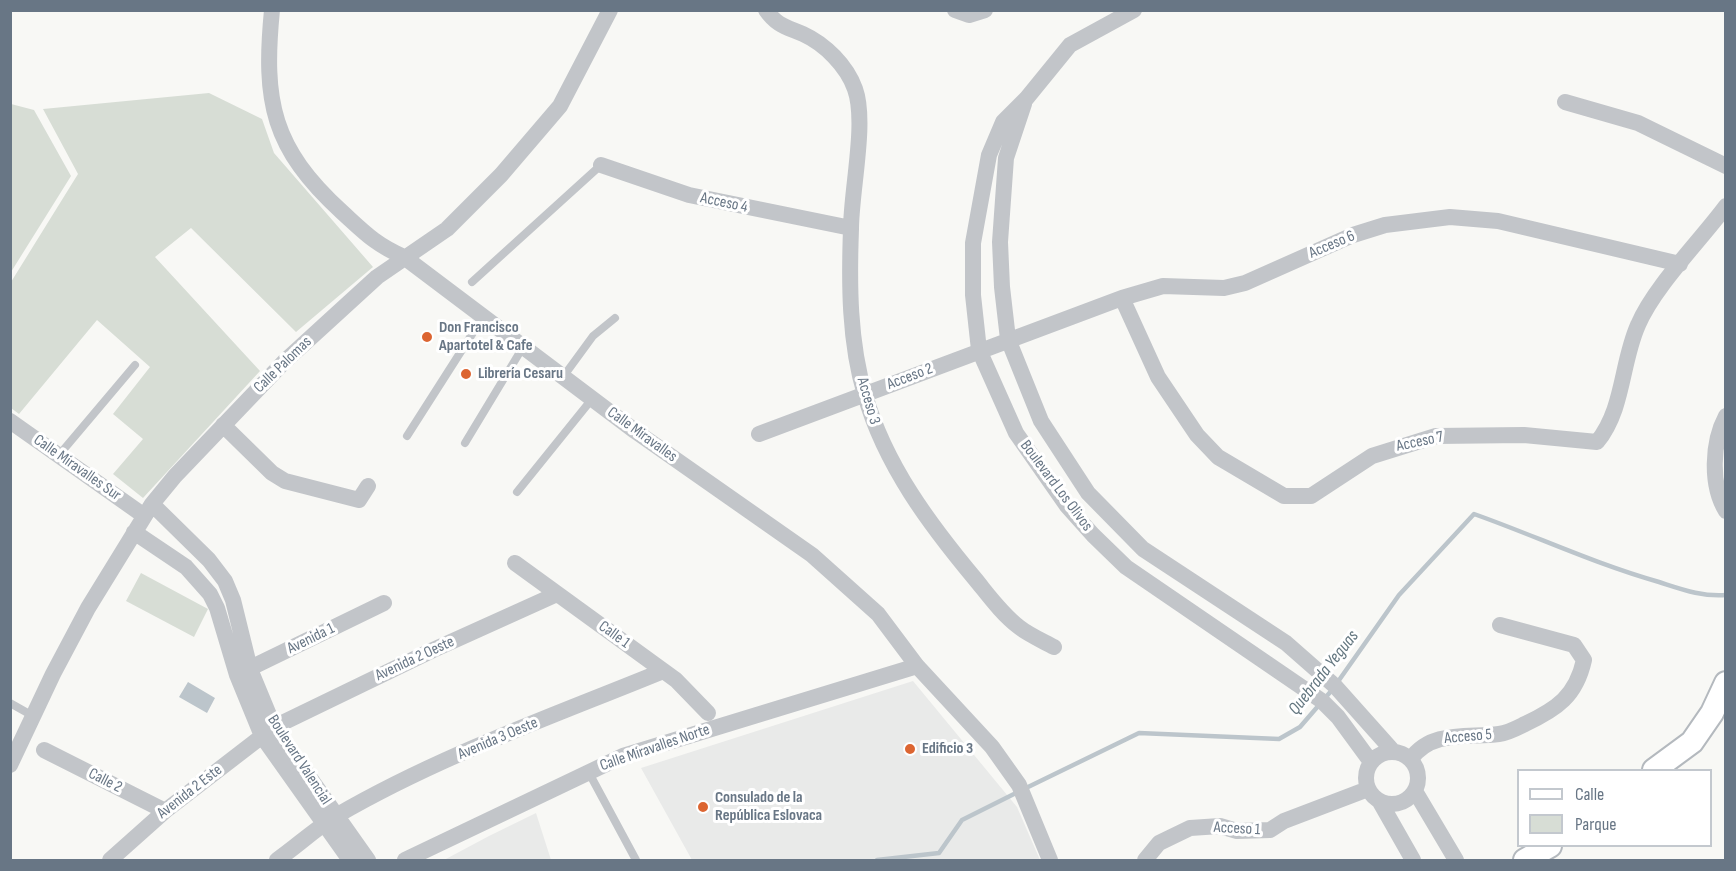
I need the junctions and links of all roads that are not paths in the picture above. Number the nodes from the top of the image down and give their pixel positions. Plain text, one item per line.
1 (272, 10) edge
2 (610, 10) edge
3 (766, 10) edge
4 (955, 10) edge
5 (985, 10) edge
6 (1134, 10) edge
7 (1026, 99) junction
8 (1565, 102) dead end
9 (601, 165) joint
10 (1725, 166) edge
11 (1725, 206) edge
12 (850, 228) junction
13 (404, 257) junction
14 (1680, 264) junction
15 (472, 282) dead end
16 (1122, 298) junction
17 (483, 317) junction
18 (615, 318) dead end
19 (993, 344) junction
20 (523, 347) junction
21 (135, 365) dead end
22 (563, 377) junction
23 (864, 394) junction
24 (592, 399) junction
25 (1725, 416) edge
26 (10, 421) edge
27 (223, 425) junction
28 (759, 434) dead end
29 (407, 436) dead end
30 (465, 443) dead end
31 (59, 455) junction
32 (368, 486) dead end
33 (517, 492) dead end
34 (148, 509) junction
35 (1725, 511) edge
36 (134, 532) junction
37 (515, 563) dead end
38 (1174, 568) junction
39 (1154, 585) junction
40 (557, 594) junction
41 (384, 603) dead end
42 (1500, 625) dead end
43 (1054, 647) dead end
44 (917, 666) junction
45 (663, 671) junction
46 (243, 672) junction
47 (1725, 683) edge
48 (10, 704) edge
49 (708, 713) dead end
50 (33, 716) junction
51 (268, 731) junction
52 (44, 750) dead end
53 (1393, 752) junction
54 (1411, 759) junction
55 (1371, 762) junction
56 (10, 765) edge
57 (1657, 769) edge
58 (588, 771) junction
59 (1368, 789) junction
60 (1415, 791) junction
61 (1380, 802) junction
62 (165, 811) junction
63 (330, 820) junction
64 (1548, 847) edge
65 (110, 861) edge
66 (277, 861) edge
67 (350, 861) edge
68 (368, 861) edge
69 (405, 861) edge
70 (636, 861) edge
71 (1050, 861) edge
72 (1145, 861) edge
73 (1413, 861) edge
74 (1456, 861) edge
75 (1526, 861) edge

1 - 13 street, Calle Miravalles
2 - 13 street, Calle Palomas
3 - 12 street, Acceso 3
4 - 5 street
6 - 7 street, Boulevard Los Olivos
7 - 19 street, Boulevard Los Olivos
7 - 19 street, Boulevard Los Olivos
8 - 10 street
9 - 12 street, Acceso 4
9 - 15 lane
11 - 14 street, Acceso 7
12 - 23 street, Acceso 3
13 - 17 street, Calle Miravalles
13 - 27 street, Calle Palomas
14 - 16 street, Acceso 6
14 - 16 street, Acceso 7
16 - 19 street, Acceso 6
17 - 20 street, Calle Miravalles
17 - 29 lane
18 - 22 lane
19 - 23 street, Acceso 2
19 - 38 street, Boulevard Los Olivos
19 - 39 street, Boulevard Los Olivos
20 - 22 street, Calle Miravalles
20 - 30 lane
21 - 31 lane
22 - 24 street, Calle Miravalles
23 - 28 street, Acceso 2
23 - 43 street, Acceso 3
24 - 33 lane
24 - 44 street, Calle Miravalles
25 - 35 street
26 - 31 street, Calle Miravalles Sur
27 - 32 street
27 - 34 street, Calle Palomas
31 - 34 street, Calle Miravalles Sur
34 - 36 street, Calle Palomas
34 - 46 street, Boulevard Valencial
36 - 46 street, Boulevard Valencial
36 - 50 street, Calle Palomas
37 - 40 street, Calle 1
38 - 39 street
38 - 53 street, Boulevard Los Olivos
39 - 55 street, Boulevard Los Olivos
40 - 45 street, Calle 1
40 - 51 street, Avenida 2 Oeste
41 - 46 street, Avenida 1
42 - 54 street, Acceso 5
44 - 58 street, Calle Miravalles Norte
44 - 71 street, Calle Miravalles
45 - 49 street, Calle 1
45 - 63 street, Avenida 3 Oeste
46 - 51 street, Boulevard Valencial
47 - 57 street
48 - 50 lane
50 - 56 street, Calle Palomas
51 - 62 street, Avenida 2 Este
51 - 63 street, Boulevard Valencial
52 - 62 street, Calle 2
53 - 54 street
53 - 55 street
54 - 60 street
55 - 59 street
58 - 69 street, Calle Miravalles Norte
58 - 70 lane
59 - 61 street
59 - 72 street, Acceso 1
60 - 61 street
60 - 74 street
61 - 73 street
62 - 65 street, Avenida 2 Este
63 - 66 street, Avenida 3 Oeste
63 - 67 street, Boulevard Valencial
63 - 68 street, Boulevard Valencial
64 - 75 street

